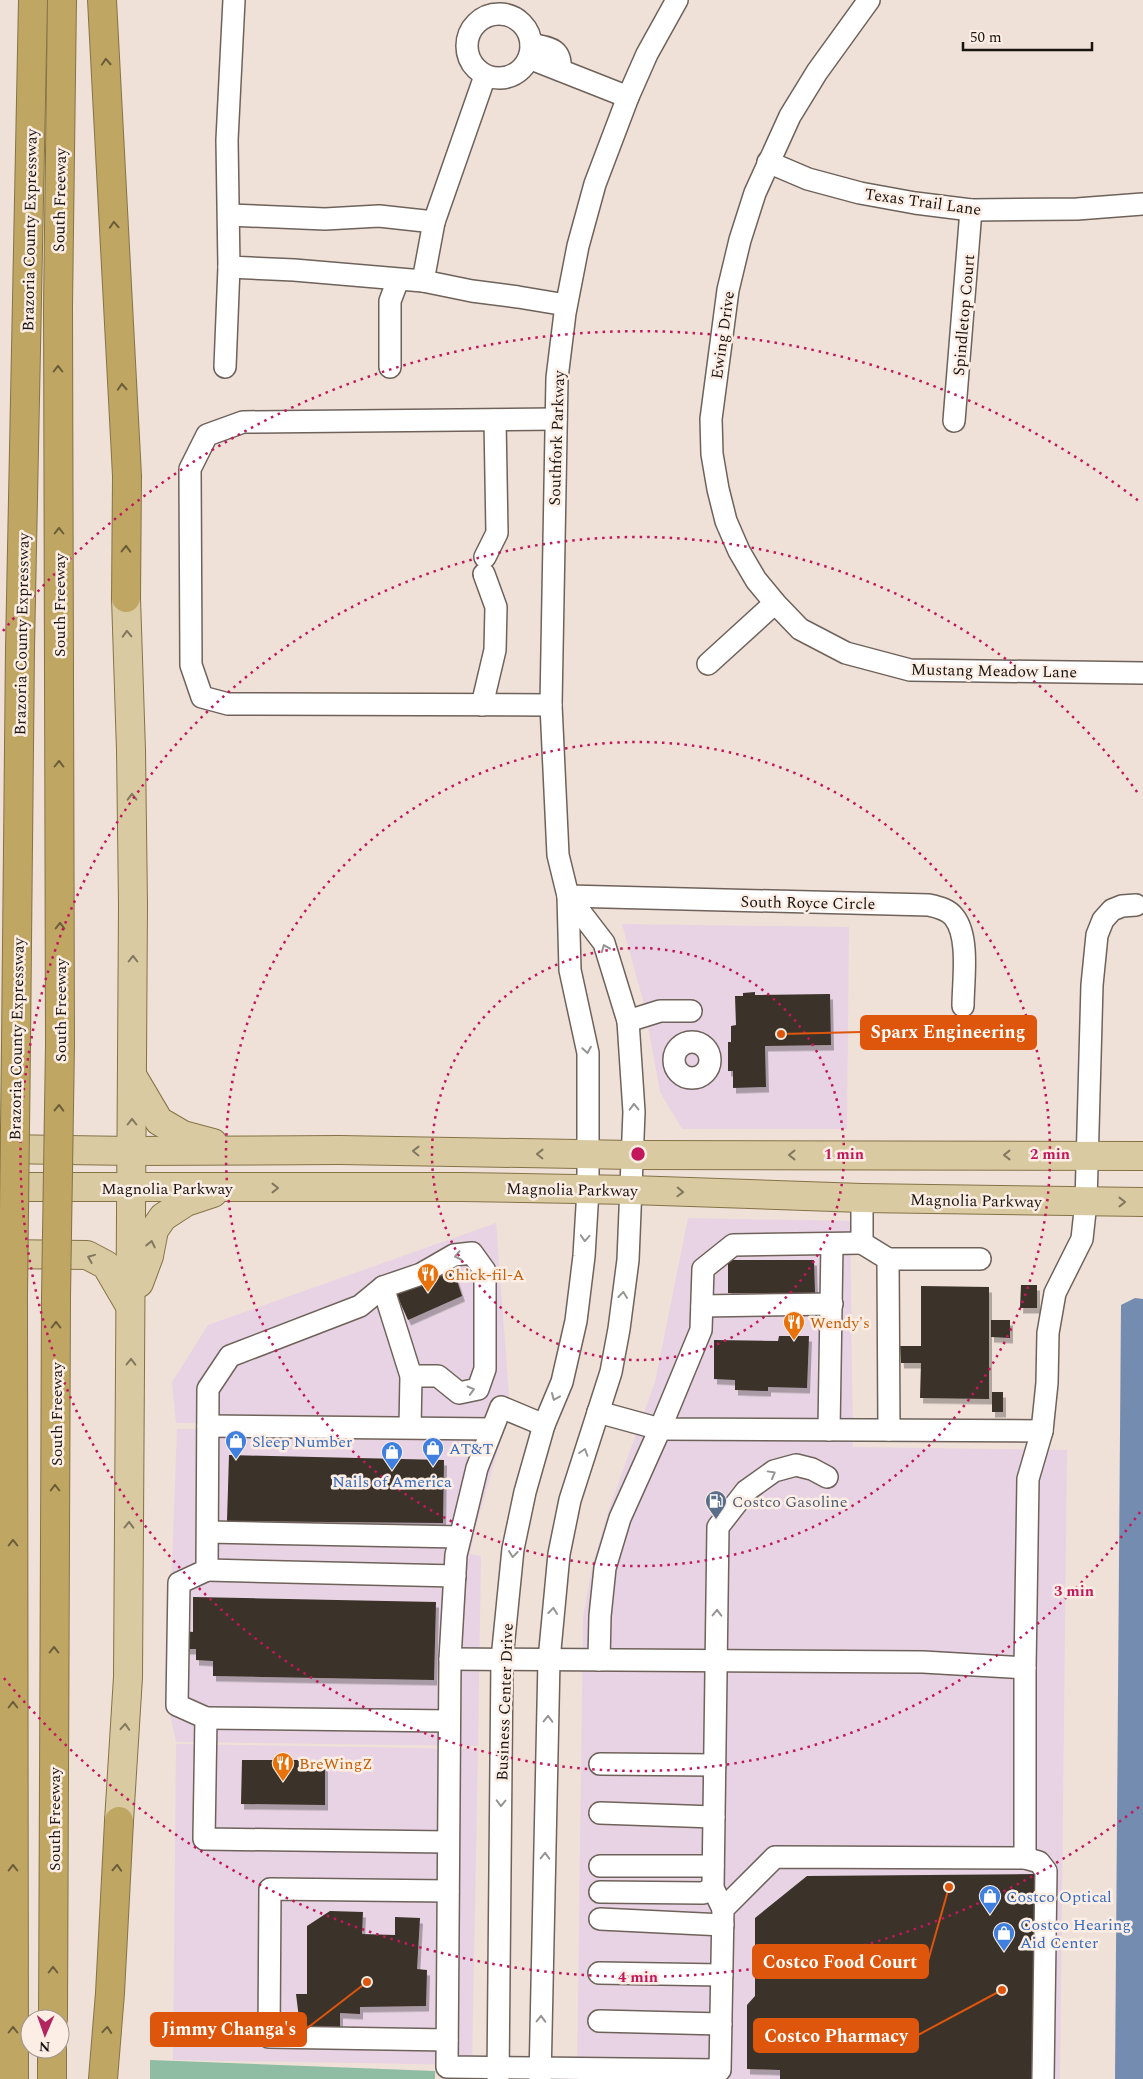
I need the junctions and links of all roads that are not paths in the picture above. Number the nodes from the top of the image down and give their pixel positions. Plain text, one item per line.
1 (33, 0) edge
2 (62, 0) edge
3 (102, 0) edge
4 (234, 0) edge
5 (677, 0) edge
6 (869, 0) edge
7 (513, 8) edge
8 (530, 51) junction
9 (486, 76) junction
10 (628, 97) junction
11 (768, 162) junction
12 (1143, 204) edge
13 (971, 210) junction
14 (229, 215) junction
15 (434, 222) junction
16 (229, 267) junction
17 (398, 280) junction
18 (423, 281) junction
19 (566, 305) junction
20 (390, 366) dead end
21 (225, 367) dead end
22 (556, 419) junction
23 (495, 420) junction
24 (954, 421) dead end
25 (126, 598) joint
26 (775, 603) junction
27 (846, 653) joint
28 (708, 664) dead end
29 (1143, 673) edge
30 (482, 705) junction
31 (551, 705) junction
32 (568, 896) junction
33 (1136, 905) dead end
34 (963, 1006) dead end
35 (691, 1010) dead end
36 (628, 1021) junction
37 (132, 1076) junction
38 (0, 1149) edge
39 (241, 1150) junction
40 (132, 1151) junction
41 (589, 1155) junction
42 (633, 1155) junction
43 (1086, 1155) junction
44 (1143, 1156) edge
45 (0, 1187) edge
46 (131, 1188) junction
47 (226, 1188) junction
48 (588, 1190) junction
49 (631, 1190) junction
50 (862, 1198) junction
51 (1086, 1202) junction
52 (1143, 1202) edge
53 (862, 1243) junction
54 (832, 1244) junction
55 (0, 1254) edge
56 (888, 1259) junction
57 (980, 1259) dead end
58 (383, 1286) junction
59 (832, 1304) junction
60 (702, 1306) junction
61 (131, 1307) junction
62 (411, 1376) junction
63 (598, 1412) junction
64 (544, 1425) junction
65 (208, 1426) junction
66 (410, 1427) junction
67 (492, 1429) junction
68 (660, 1429) junction
69 (830, 1430) junction
70 (889, 1430) junction
71 (1042, 1431) junction
72 (827, 1477) dead end
73 (208, 1532) junction
74 (460, 1537) junction
75 (207, 1570) junction
76 (455, 1576) junction
77 (450, 1659) junction
78 (502, 1659) junction
79 (549, 1660) junction
80 (599, 1660) junction
81 (717, 1662) junction
82 (1025, 1668) junction
83 (206, 1718) junction
84 (449, 1721) junction
85 (600, 1764) dead end
86 (715, 1766) junction
87 (600, 1813) dead end
88 (714, 1817) junction
89 (119, 1821) joint
90 (448, 1842) junction
91 (1025, 1858) junction
92 (600, 1866) dead end
93 (713, 1866) junction
94 (713, 1888) junction
95 (448, 1891) junction
96 (600, 1892) dead end
97 (723, 1917) junction
98 (600, 1919) dead end
99 (599, 1973) dead end
100 (722, 1975) junction
101 (52, 2009) edge
102 (599, 2021) dead end
103 (721, 2024) junction
104 (447, 2040) junction
105 (52, 2059) edge
106 (498, 2073) edge
107 (540, 2073) edge
108 (599, 2073) edge
109 (720, 2074) edge
110 (14, 2079) edge
111 (52, 2079) edge
112 (103, 2079) edge
113 (1043, 2079) edge

110 -> 1 highway, Brazoria County Expressway, bridge
101 -> 2 highway, South Freeway, bridge
25 -> 3 highway
4 - 14 street
5 - 10 street, Southfork Parkway
6 - 11 street, Ewing Drive
7 - 8 street
7 - 9 street
8 - 9 street
8 - 10 street
9 - 15 street
10 - 19 street, Southfork Parkway
11 - 13 street, Texas Trail Lane
11 - 26 street, Ewing Drive
12 - 13 street, Texas Trail Lane
13 - 24 street, Spindletop Court
14 - 15 street
14 - 16 street
15 - 18 street
16 - 17 street
16 - 21 street
17 - 18 street
17 - 20 street
18 - 19 street
19 - 22 street, Southfork Parkway
22 - 23 street
22 - 31 street, Southfork Parkway
23 - 30 street
23 - 30 street
37 -> 25 main road
26 - 27 street, Ewing Drive
26 - 28 street
27 - 29 street, Mustang Meadow Lane
30 - 31 street
31 - 32 street, Southfork Parkway
32 - 34 street, South Royce Circle
36 -> 32 street, Southfork Parkway
32 -> 41 street, Southfork Parkway
33 - 43 street
35 - 36 street
42 -> 36 street, Southfork Parkway
37 - 39 main road
40 -> 37 main road
38 - 40 main road
39 - 40 main road
41 -> 39 main road
40 - 46 main road
41 - 42 main road
41 - 48 street, Business Center Drive
43 -> 42 main road
42 - 49 street
43 - 44 main road
43 - 51 street
45 - 46 main road, Magnolia Parkway
46 - 47 main road, Magnolia Parkway
46 - 61 main road
47 -> 48 main road, Magnolia Parkway
61 -> 47 main road
48 - 49 main road, Magnolia Parkway
48 -> 64 street, Business Center Drive
49 -> 50 main road, Magnolia Parkway
63 -> 49 street
50 - 51 main road, Magnolia Parkway
50 - 53 street
51 -> 52 main road, Magnolia Parkway
51 - 71 street
53 - 54 street
53 - 56 street
54 - 59 street
54 - 60 street
61 -> 55 main road
56 - 57 street
56 - 70 street
58 - 62 street
62 -> 58 street
58 - 65 street
59 - 60 street
59 - 69 street
60 - 68 street
89 -> 61 main road
62 - 66 street
63 - 68 street
79 -> 63 street
64 - 67 street
64 -> 78 street, Business Center Drive
65 - 66 street
65 - 73 street
66 - 67 street
67 - 74 street
68 - 69 street
68 - 80 street
69 - 70 street
70 - 71 street
71 - 82 street
81 -> 72 street
73 - 74 street
73 - 75 street
74 - 76 street
75 - 76 street
75 - 83 street
76 - 77 street
77 - 78 street
77 - 84 street
78 - 79 street
78 -> 106 street, Business Center Drive
79 - 80 street
107 -> 79 street
80 - 81 street
81 - 82 street
81 - 86 street
82 - 91 street
83 - 84 street
83 - 90 street
84 - 90 street
85 - 86 street
86 - 88 street
87 - 88 street
88 - 93 street
112 -> 89 highway
90 - 95 street
91 - 97 street
91 - 113 street
92 - 93 street
93 - 94 street
94 - 96 street
94 - 97 street
95 - 104 street
95 - 104 street
97 - 98 street
97 - 100 street
99 - 100 street
100 - 103 street
102 - 103 street
103 - 109 street
104 - 106 street
105 - 111 highway
106 - 107 street
107 - 108 street
108 - 109 street

